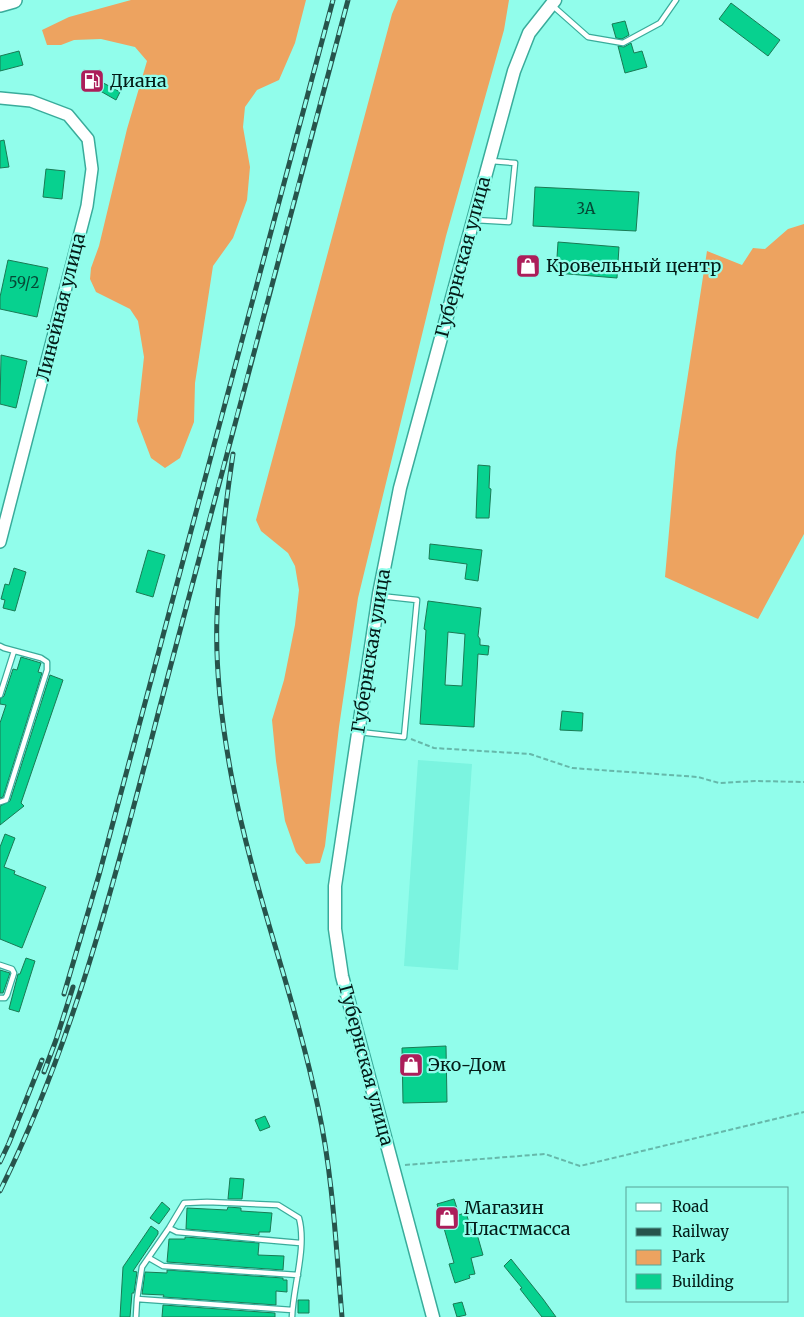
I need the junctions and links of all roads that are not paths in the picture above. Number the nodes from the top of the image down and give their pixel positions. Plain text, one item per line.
1 (14, 0) edge
2 (676, 0) edge
3 (554, 2) edge
4 (0, 4) edge
5 (0, 98) edge
6 (490, 161) junction
7 (473, 220) junction
8 (0, 542) edge
9 (379, 596) junction
10 (0, 646) edge
11 (14, 651) junction
12 (0, 695) edge
13 (358, 732) junction
14 (0, 802) edge
15 (0, 965) edge
16 (0, 998) edge
17 (169, 1228) junction
18 (300, 1243) junction
19 (148, 1258) junction
20 (298, 1275) junction
21 (137, 1299) junction
22 (292, 1310) junction
23 (136, 1317) edge
24 (292, 1317) edge
25 (433, 1317) edge

1 - 4 highway
2 - 3 lane
3 - 6 main road, Губернская улица
5 - 8 street, Линейная улица
6 - 7 main road, Губернская улица
6 - 7 lane
7 - 9 main road, Губернская улица
9 - 13 main road, Губернская улица
9 - 13 lane
10 - 11 lane
11 - 12 lane
11 - 14 lane
13 - 25 main road, Губернская улица
15 - 16 lane
17 - 18 lane
17 - 18 lane
17 - 19 lane
18 - 20 lane
19 - 20 lane
19 - 21 lane
20 - 22 lane
21 - 22 lane
21 - 23 lane
22 - 24 lane

